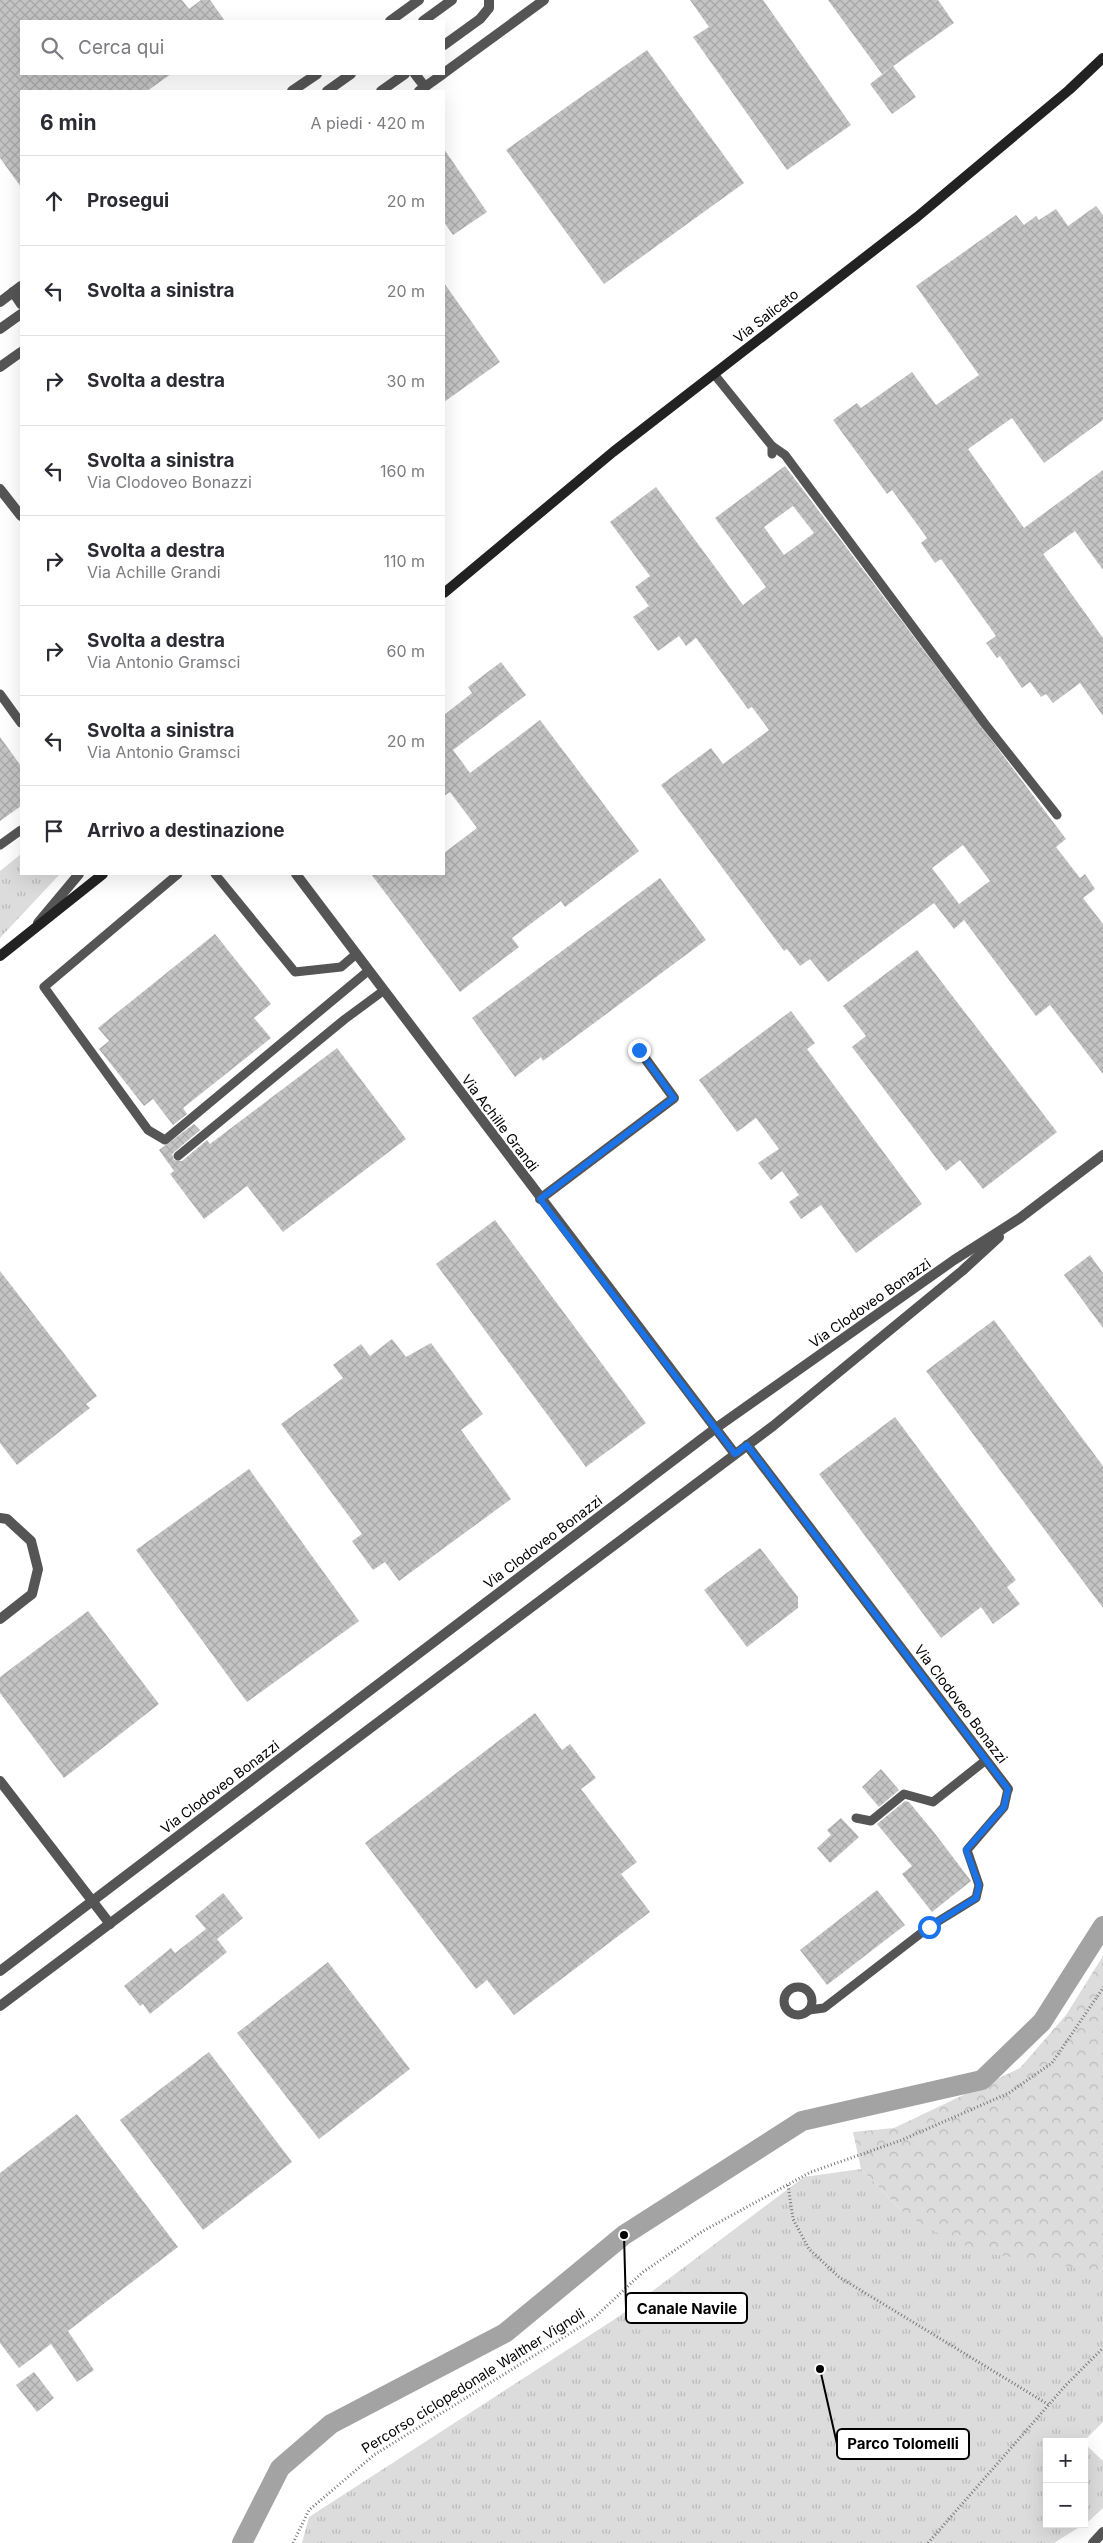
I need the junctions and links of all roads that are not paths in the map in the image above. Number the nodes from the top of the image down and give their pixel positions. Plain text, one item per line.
1 (419, 0) edge
2 (452, 0) edge
3 (489, 0) edge
4 (544, 0) edge
5 (391, 20) edge
6 (424, 20) edge
7 (445, 44) edge
8 (1103, 58) edge
9 (445, 72) edge
10 (316, 75) edge
11 (350, 75) edge
12 (404, 75) edge
13 (415, 75) edge
14 (440, 75) edge
15 (422, 89) edge
16 (293, 90) edge
17 (328, 90) edge
18 (381, 90) edge
19 (17, 289) edge
20 (0, 302) edge
21 (20, 315) edge
22 (0, 329) edge
23 (20, 353) edge
24 (0, 367) edge
25 (714, 374) junction
26 (0, 489) edge
27 (20, 515) edge
28 (445, 593) edge
29 (0, 694) edge
30 (20, 722) edge
31 (1057, 816) dead end
32 (20, 831) edge
33 (0, 845) edge
34 (78, 875) edge
35 (102, 875) edge
36 (177, 875) edge
37 (216, 875) edge
38 (295, 875) edge
39 (29, 934) junction
40 (355, 955) junction
41 (0, 956) edge
42 (368, 971) junction
43 (383, 991) junction
44 (639, 1050) dead end
45 (1103, 1155) edge
46 (178, 1156) dead end
47 (540, 1199) junction
48 (1020, 1218) junction
49 (716, 1428) junction
50 (747, 1445) junction
51 (735, 1454) junction
52 (0, 1518) edge
53 (0, 1619) edge
54 (986, 1760) junction
55 (0, 1780) edge
56 (1008, 1789) joint
57 (856, 1818) dead end
58 (92, 1902) junction
59 (110, 1924) junction
60 (0, 1971) edge
61 (0, 2006) edge
62 (810, 2010) dead end
63 (1103, 2532) edge
64 (1092, 2543) edge

1 - 5 street
2 - 6 street
3 - 7 street
4 - 9 street
8 - 25 main road, Via Saliceto
10 - 16 street
11 - 17 street
12 - 18 street
13 - 15 street
14 - 15 street
19 - 20 street
21 - 22 street
23 - 24 street
25 - 28 main road, Via Saliceto
25 - 31 lane
26 - 27 street
29 - 30 lane
32 - 33 lane
34 - 39 street
35 - 39 main road
36 - 42 lane
37 - 40 lane
38 - 40 street, Via Achille Grandi
39 - 41 main road
40 - 42 street, Via Achille Grandi
42 - 43 street, Via Achille Grandi
43 - 46 lane
43 - 47 street, Via Achille Grandi
44 - 47 street
45 - 48 street, Via Clodoveo Bonazzi
47 - 49 street, Via Achille Grandi
48 - 49 street, Via Clodoveo Bonazzi
48 - 50 street, Via Clodoveo Bonazzi
49 - 51 street, Via Achille Grandi
49 - 58 street, Via Clodoveo Bonazzi
50 - 51 street, Via Clodoveo Bonazzi
50 - 54 street, Via Clodoveo Bonazzi
51 - 59 street, Via Clodoveo Bonazzi
52 - 53 street
54 - 56 street, Via Clodoveo Bonazzi
54 - 57 lane
55 - 58 street
56 - 62 lane
58 - 59 street
58 - 60 street, Via Clodoveo Bonazzi
59 - 61 street, Via Clodoveo Bonazzi
63 - 64 street

